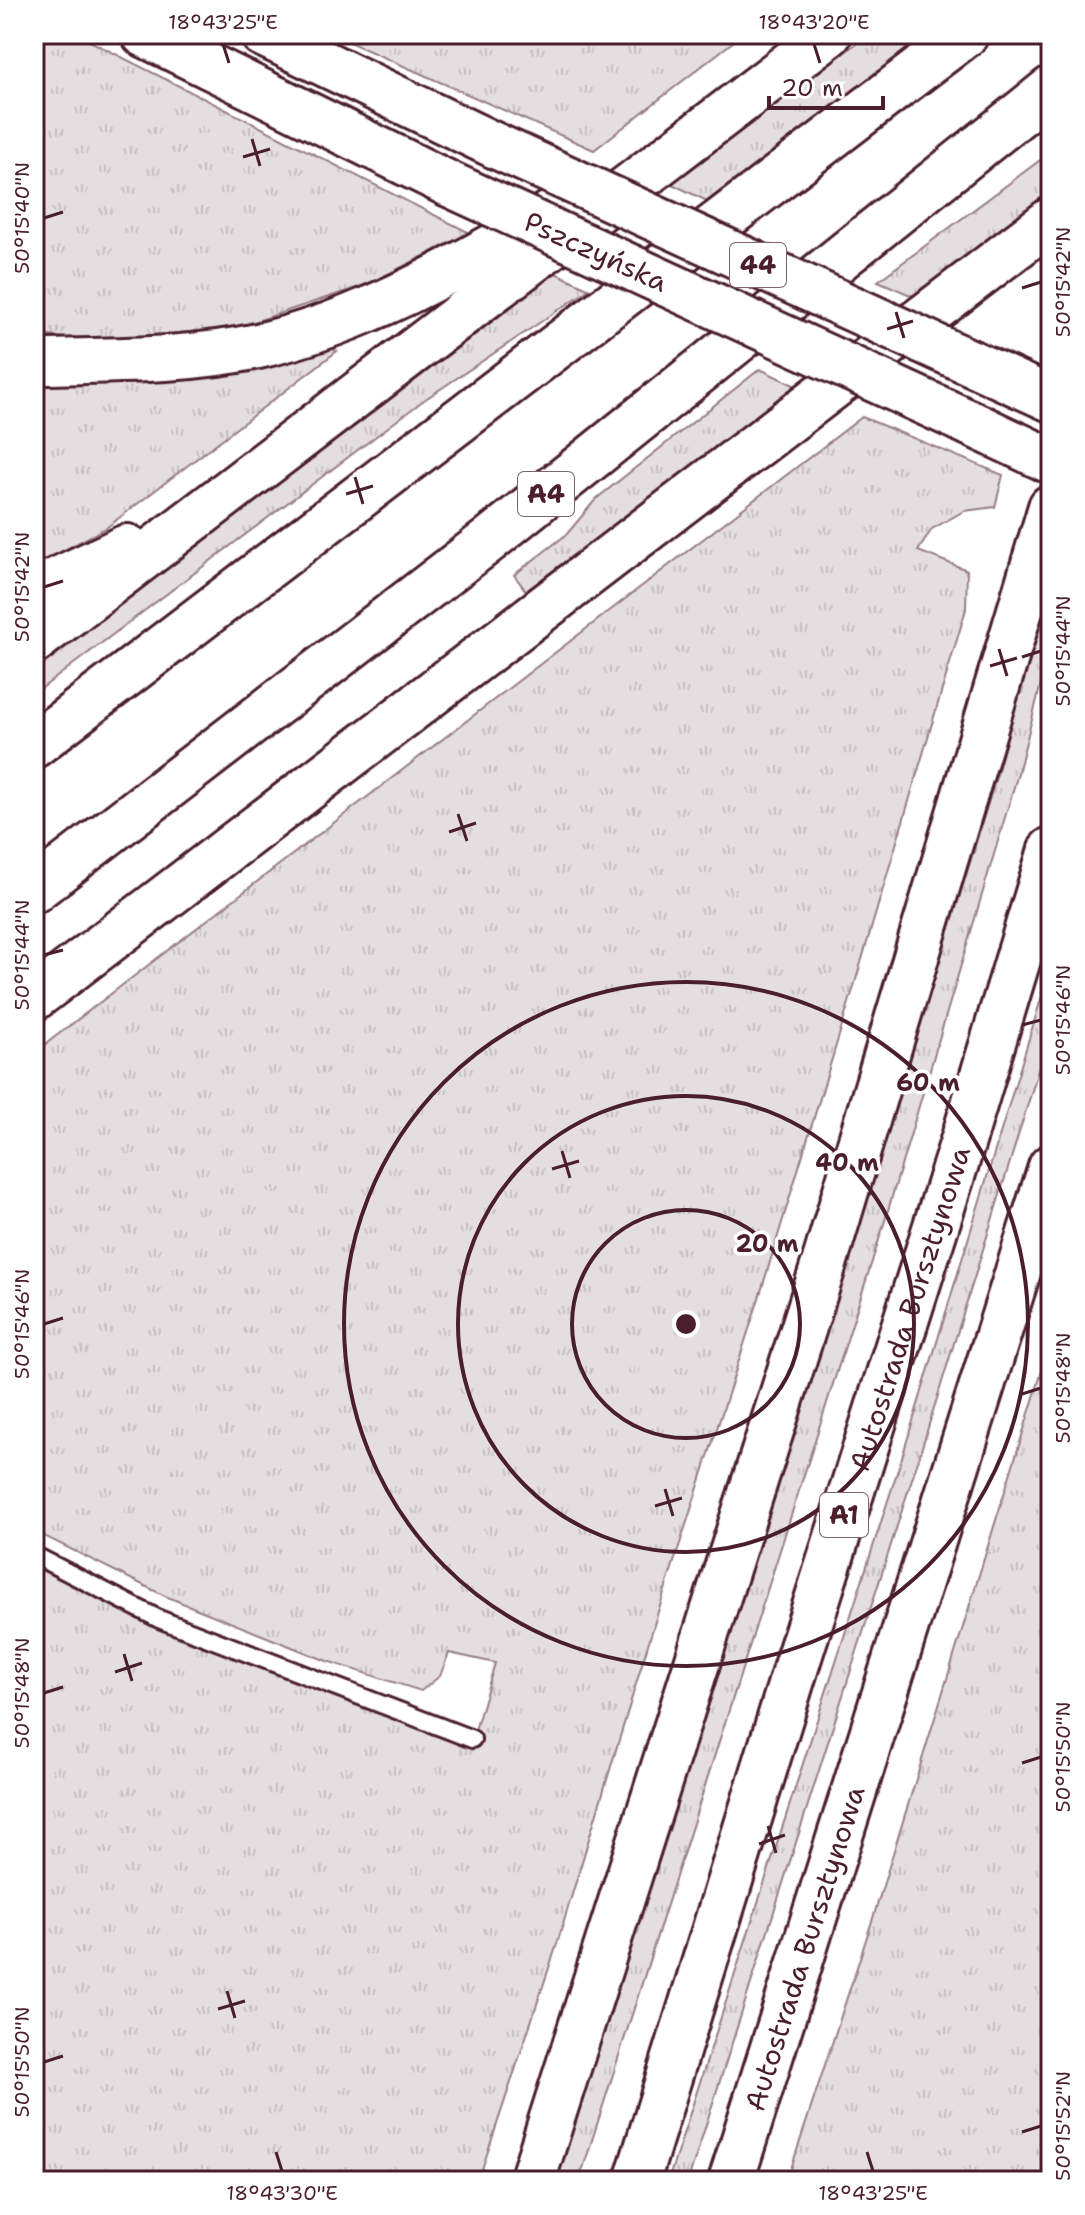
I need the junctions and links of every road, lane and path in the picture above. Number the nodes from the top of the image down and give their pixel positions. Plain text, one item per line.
1 (144, 34) edge
2 (263, 34) edge
3 (829, 34) edge
4 (966, 34) edge
5 (1051, 89) edge
6 (714, 121) junction
7 (1051, 220) edge
8 (34, 361) edge
9 (1036, 392) edge
10 (1051, 461) edge
11 (208, 508) junction
12 (1046, 523) edge
13 (34, 591) edge
14 (34, 641) edge
15 (34, 745) edge
16 (1051, 850) edge
17 (34, 890) edge
18 (34, 998) edge
19 (1051, 1167) edge
20 (34, 1555) edge
21 (472, 1739) dead end
22 (589, 2000) junction
23 (508, 2181) edge
24 (532, 2181) edge
25 (637, 2181) edge
26 (731, 2181) edge

1 - 10 main road, Pszczyńska / 44, bridge
2 - 9 main road, Pszczyńska / 44, bridge
3 - 6 main road
4 - 15 main road
5 - 17 main road, A4
6 - 8 main road
6 - 11 main road
7 - 18 main road
11 - 13 main road
11 - 14 main road
12 - 22 main road
16 - 25 main road, Autostrada Bursztynowa / A1
19 - 26 main road, Autostrada Bursztynowa
20 - 21 lane
22 - 23 main road
22 - 24 main road

